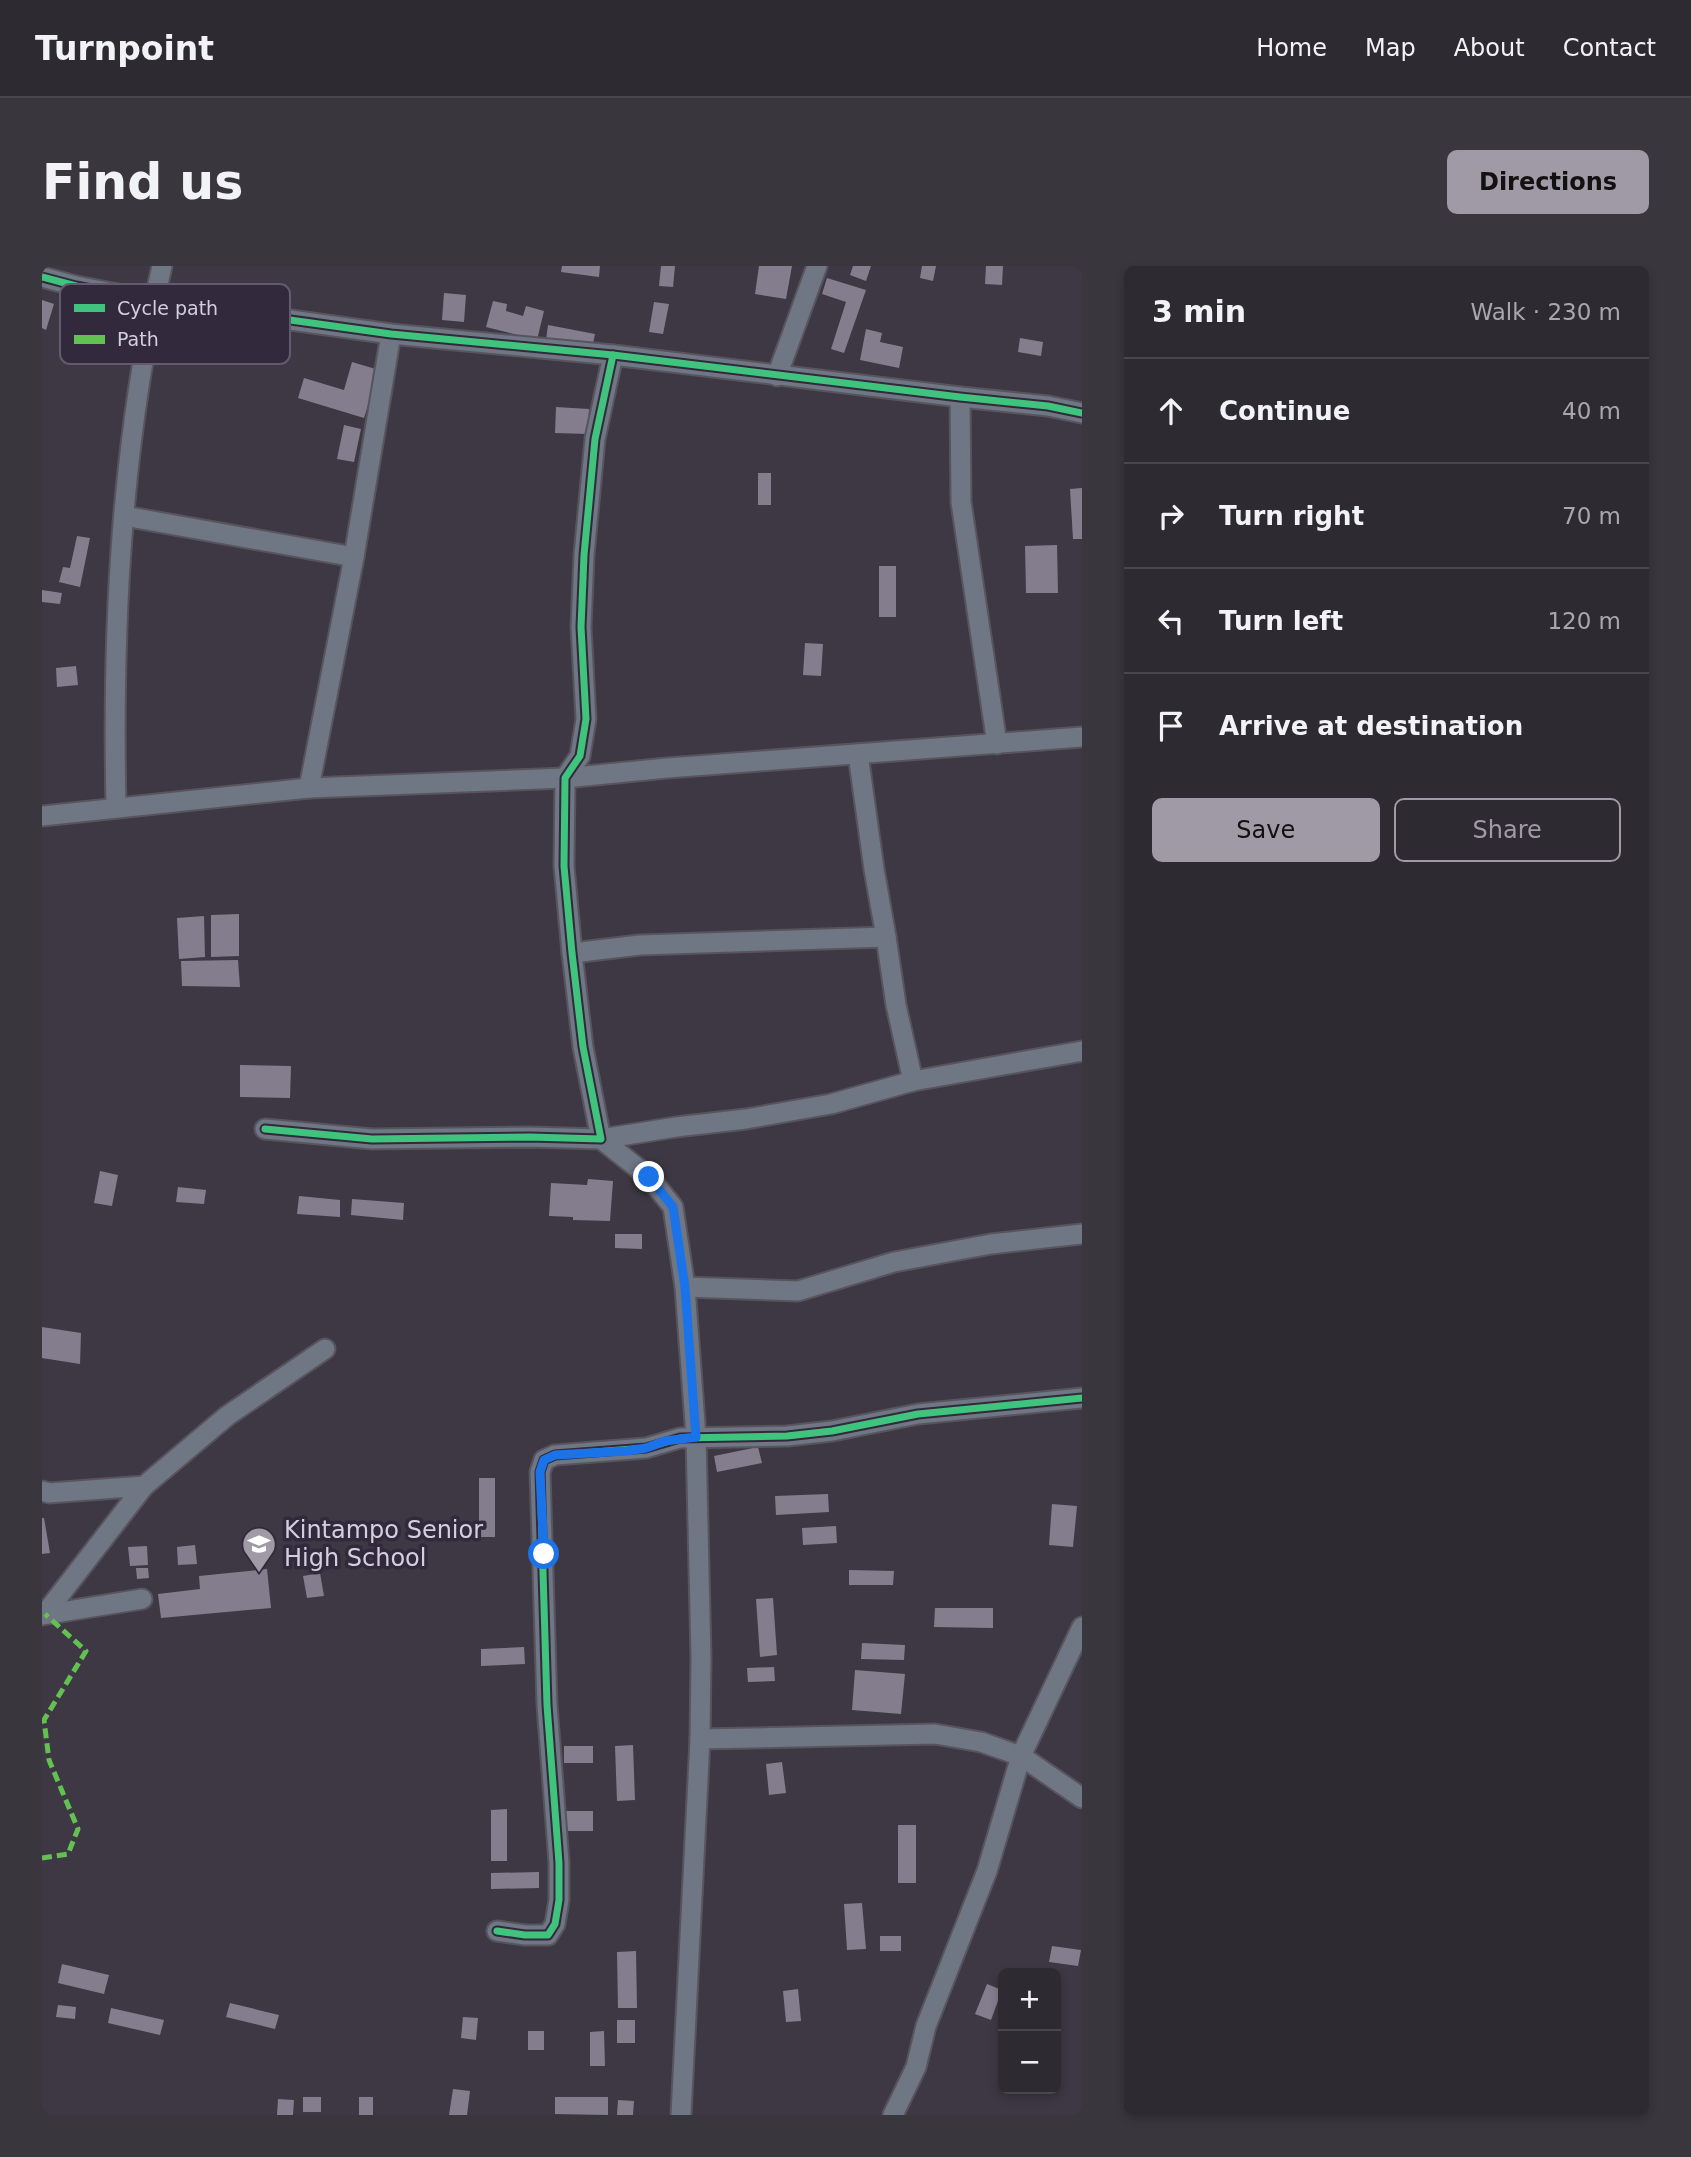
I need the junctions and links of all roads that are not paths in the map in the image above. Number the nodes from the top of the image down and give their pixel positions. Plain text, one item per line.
1 (162, 266) edge
2 (817, 266) edge
3 (42, 277) edge
4 (68, 284) edge
5 (157, 284) edge
6 (290, 320) edge
7 (391, 334) junction
8 (613, 355) junction
9 (141, 364) edge
10 (777, 376) junction
11 (960, 397) junction
12 (1082, 414) edge
13 (124, 516) junction
14 (354, 557) junction
15 (1082, 737) edge
16 (997, 744) junction
17 (858, 754) junction
18 (565, 778) junction
19 (309, 788) junction
20 (116, 807) junction
21 (42, 816) edge
22 (886, 937) junction
23 (572, 953) junction
24 (1082, 1051) edge
25 (913, 1081) junction
26 (265, 1129) dead end
27 (601, 1139) junction
28 (1082, 1234) edge
29 (685, 1287) junction
30 (325, 1349) dead end
31 (1082, 1398) edge
32 (696, 1437) junction
33 (144, 1486) junction
34 (42, 1491) edge
35 (142, 1599) dead end
36 (43, 1614) edge
37 (1082, 1627) edge
38 (700, 1739) junction
39 (1021, 1756) junction
40 (1082, 1798) edge
41 (497, 1931) dead end
42 (681, 2115) edge
43 (893, 2115) edge

1 - 5 street
2 - 10 street
3 - 4 street
6 - 7 street
7 - 8 street
7 - 14 street
8 - 10 street
8 - 18 street
9 - 13 street
10 - 11 street
11 - 12 street
11 - 16 street
13 - 14 street
13 - 20 street
14 - 19 street
15 - 16 street
16 - 17 street
17 - 18 street
17 - 22 street
18 - 19 street
18 - 23 street
19 - 20 street
20 - 21 street
22 - 23 street
22 - 25 street
23 - 27 street
24 - 25 street
25 - 27 street
26 - 27 street
27 - 29 street
28 - 29 street
29 - 32 street
30 - 33 street
31 - 32 street
32 - 38 street
32 - 41 street
33 - 34 street
33 - 36 street
35 - 36 street
37 - 39 street
38 - 39 street
38 - 42 street
39 - 40 street
39 - 43 street

